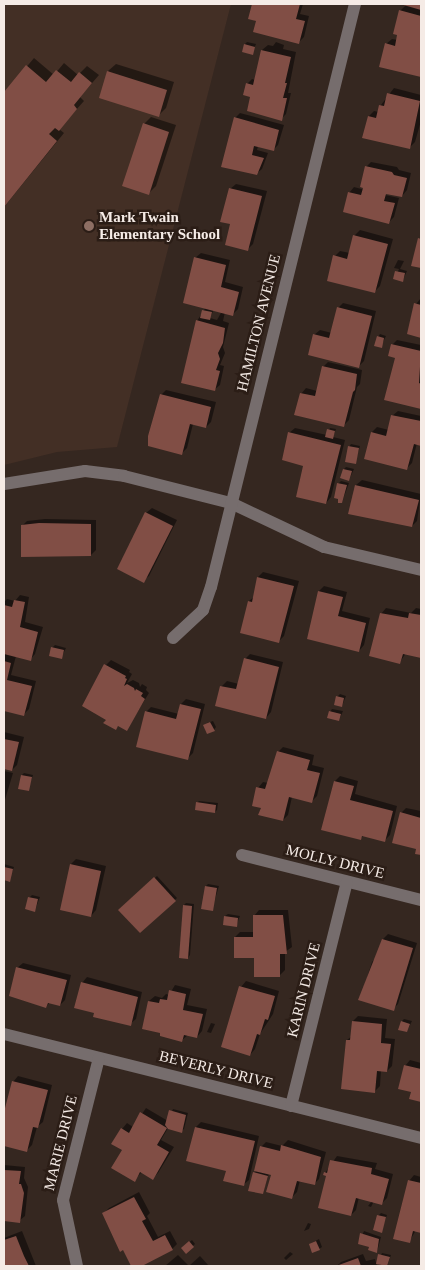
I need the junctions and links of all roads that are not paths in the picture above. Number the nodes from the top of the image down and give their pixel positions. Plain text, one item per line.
1 (355, 4) edge
2 (4, 484) edge
3 (231, 503) junction
4 (421, 570) edge
5 (173, 638) dead end
6 (242, 856) dead end
7 (347, 882) junction
8 (421, 900) edge
9 (4, 1034) edge
10 (99, 1058) junction
11 (292, 1106) junction
12 (421, 1138) edge
13 (77, 1266) edge

1 - 3 street, HAMILTON AVENUE
2 - 3 street
3 - 4 street
3 - 5 street, HAMILTON AVENUE
6 - 7 street, MOLLY DRIVE
7 - 8 street, MOLLY DRIVE
7 - 11 street, KARIN DRIVE
9 - 10 street, BEVERLY DRIVE
10 - 11 street, BEVERLY DRIVE
10 - 13 street, MARIE DRIVE
11 - 12 street, BEVERLY DRIVE

